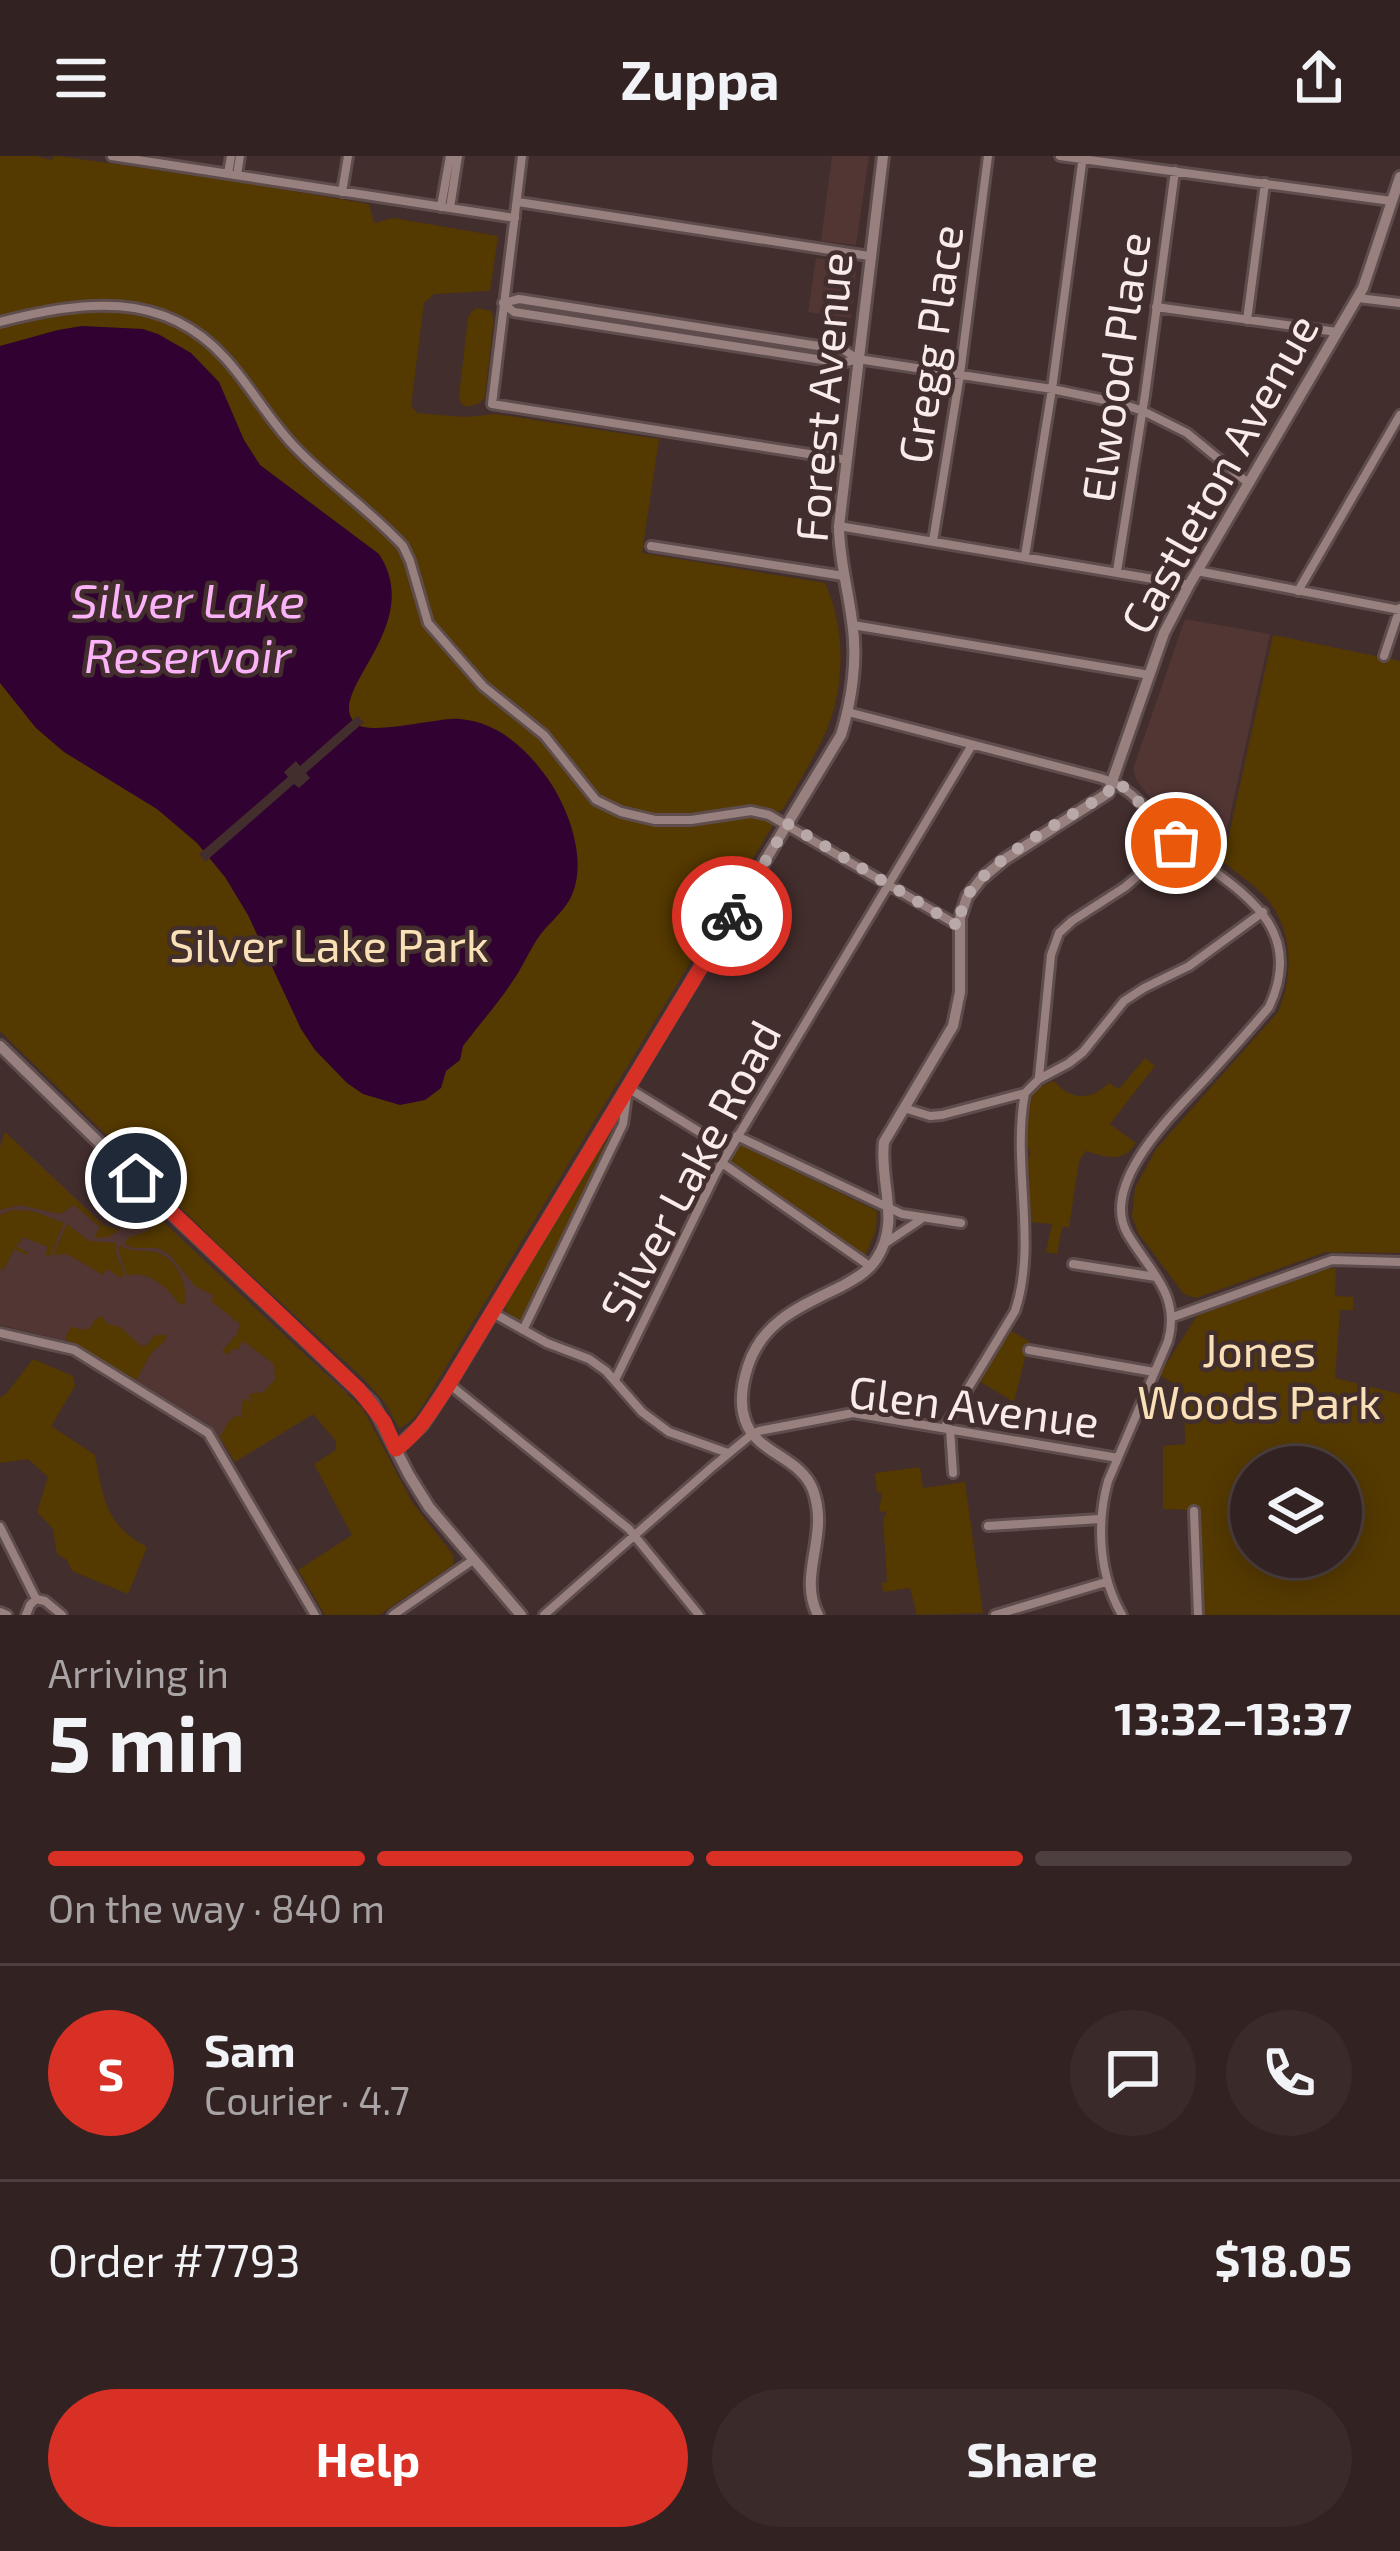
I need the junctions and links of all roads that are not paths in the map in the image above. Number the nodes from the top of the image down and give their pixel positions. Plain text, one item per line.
1 (236, 156) edge
2 (348, 156) edge
3 (454, 156) edge
4 (522, 156) edge
5 (883, 156) edge
6 (988, 156) edge
7 (1060, 156) edge
8 (122, 157) edge
9 (1083, 158) edge
10 (1175, 172) junction
11 (233, 175) junction
12 (1400, 177) edge
13 (1265, 183) junction
14 (342, 192) junction
15 (1393, 201) junction
16 (518, 202) junction
17 (446, 208) junction
18 (514, 218) junction
19 (869, 256) junction
20 (1357, 297) junction
21 (1400, 303) edge
22 (503, 304) junction
23 (1156, 307) junction
24 (1247, 320) junction
25 (0, 322) edge
26 (1336, 332) junction
27 (857, 359) junction
28 (960, 374) junction
29 (1052, 389) junction
30 (1143, 411) junction
31 (1400, 415) edge
32 (847, 460) junction
33 (1249, 484) junction
34 (839, 526) junction
35 (933, 541) junction
36 (651, 546) dead end
37 (1025, 556) junction
38 (1117, 571) junction
39 (1197, 572) junction
40 (844, 576) junction
41 (1189, 585) junction
42 (1298, 591) junction
43 (1400, 609) edge
44 (853, 625) junction
45 (1384, 656) dead end
46 (1150, 675) junction
47 (848, 712) junction
48 (972, 745) junction
49 (1112, 782) junction
50 (788, 824) junction
51 (1176, 843) junction
52 (888, 885) junction
53 (1263, 912) junction
54 (960, 927) junction
55 (0, 1046) edge
56 (1039, 1079) junction
57 (628, 1088) junction
58 (1025, 1094) junction
59 (904, 1108) junction
60 (737, 1136) junction
61 (729, 1150) junction
62 (722, 1163) junction
63 (890, 1210) junction
64 (921, 1219) junction
65 (961, 1222) dead end
66 (884, 1244) junction
67 (1400, 1262) edge
68 (1073, 1264) dead end
69 (871, 1267) junction
70 (1157, 1277) junction
71 (493, 1312) junction
72 (1172, 1317) junction
73 (523, 1330) junction
74 (0, 1333) edge
75 (1029, 1350) dead end
76 (1154, 1372) junction
77 (616, 1380) junction
78 (449, 1384) junction
79 (947, 1428) junction
80 (751, 1435) junction
81 (396, 1449) junction
82 (729, 1453) junction
83 (1118, 1458) junction
84 (953, 1473) dead end
85 (1194, 1511) dead end
86 (1100, 1519) junction
87 (988, 1526) dead end
88 (0, 1527) edge
89 (635, 1535) junction
90 (473, 1560) junction
91 (1106, 1582) junction
92 (36, 1599) junction
93 (26, 1615) edge
94 (62, 1615) edge
95 (315, 1615) edge
96 (393, 1615) edge
97 (521, 1615) edge
98 (544, 1615) edge
99 (699, 1615) edge
100 (818, 1615) edge
101 (995, 1615) edge
102 (1122, 1615) edge
103 (1198, 1615) edge

1 - 11 street
2 - 14 street
3 - 17 street
4 - 16 street
5 - 19 main road, Forest Avenue
6 - 28 street, Gregg Place
7 - 9 street
8 - 11 street
9 - 10 street
9 - 29 street
10 - 13 street
10 - 23 street, Elwood Place
11 - 14 street
12 - 15 main road, Castleton Avenue
13 - 15 street
13 - 24 street
14 - 17 street
15 - 20 main road, Castleton Avenue
16 - 18 street
16 - 19 street
17 - 18 street
18 - 22 street
19 - 27 main road, Forest Avenue
20 - 21 street
20 - 26 main road, Castleton Avenue
22 - 27 street
22 - 32 street
23 - 24 street
23 - 30 street, Elwood Place
24 - 26 street
25 - 50 street
26 - 33 main road, Castleton Avenue
27 - 28 street
27 - 32 main road, Forest Avenue
28 - 29 street
28 - 35 street, Gregg Place
29 - 30 street
29 - 37 street
30 - 33 street
30 - 38 street, Elwood Place
31 - 42 street
32 - 34 main road, Forest Avenue
33 - 39 main road, Castleton Avenue
34 - 35 street
34 - 40 main road, Forest Avenue
35 - 37 street
36 - 40 street
37 - 38 street
38 - 41 street
39 - 41 main road, Castleton Avenue
39 - 42 street
40 - 44 main road, Forest Avenue
41 - 46 main road, Castleton Avenue
42 - 43 street
43 - 45 street
44 - 46 street
44 - 47 main road, Forest Avenue
46 - 49 main road, Castleton Avenue
47 - 48 street
47 - 50 main road, Forest Avenue
48 - 49 street
48 - 52 street, Silver Lake Road
49 - 51 street
49 - 54 main road
50 - 52 street
50 - 57 main road, Forest Avenue
51 - 53 street
51 - 56 street
52 - 54 street
52 - 60 street, Silver Lake Road
53 - 56 street
53 - 70 street
54 - 59 main road
55 - 81 main road
56 - 58 street
57 - 61 street
57 - 71 main road, Forest Avenue
57 - 73 street
58 - 59 street
58 - 79 street
59 - 63 main road
60 - 61 street, Silver Lake Road
60 - 63 street
61 - 62 street, Silver Lake Road
62 - 69 street
62 - 77 street, Silver Lake Road
63 - 64 street
63 - 66 main road
64 - 65 street
64 - 66 street
66 - 69 main road
67 - 72 street
68 - 70 street
69 - 80 main road
70 - 72 street
71 - 73 street
71 - 78 main road, Forest Avenue
72 - 76 street
73 - 77 street
74 - 95 street
75 - 76 street
76 - 83 street
77 - 82 street
78 - 81 main road, Forest Avenue
78 - 89 street
79 - 80 street, Glen Avenue
79 - 83 street, Glen Avenue
79 - 84 street
80 - 82 street
80 - 100 main road
81 - 90 main road
82 - 89 street
83 - 86 street
85 - 103 street
86 - 87 street
86 - 91 street
88 - 92 street
89 - 98 street
89 - 99 street
90 - 96 street
90 - 97 main road
91 - 101 street
91 - 102 street
92 - 93 street
92 - 94 street

